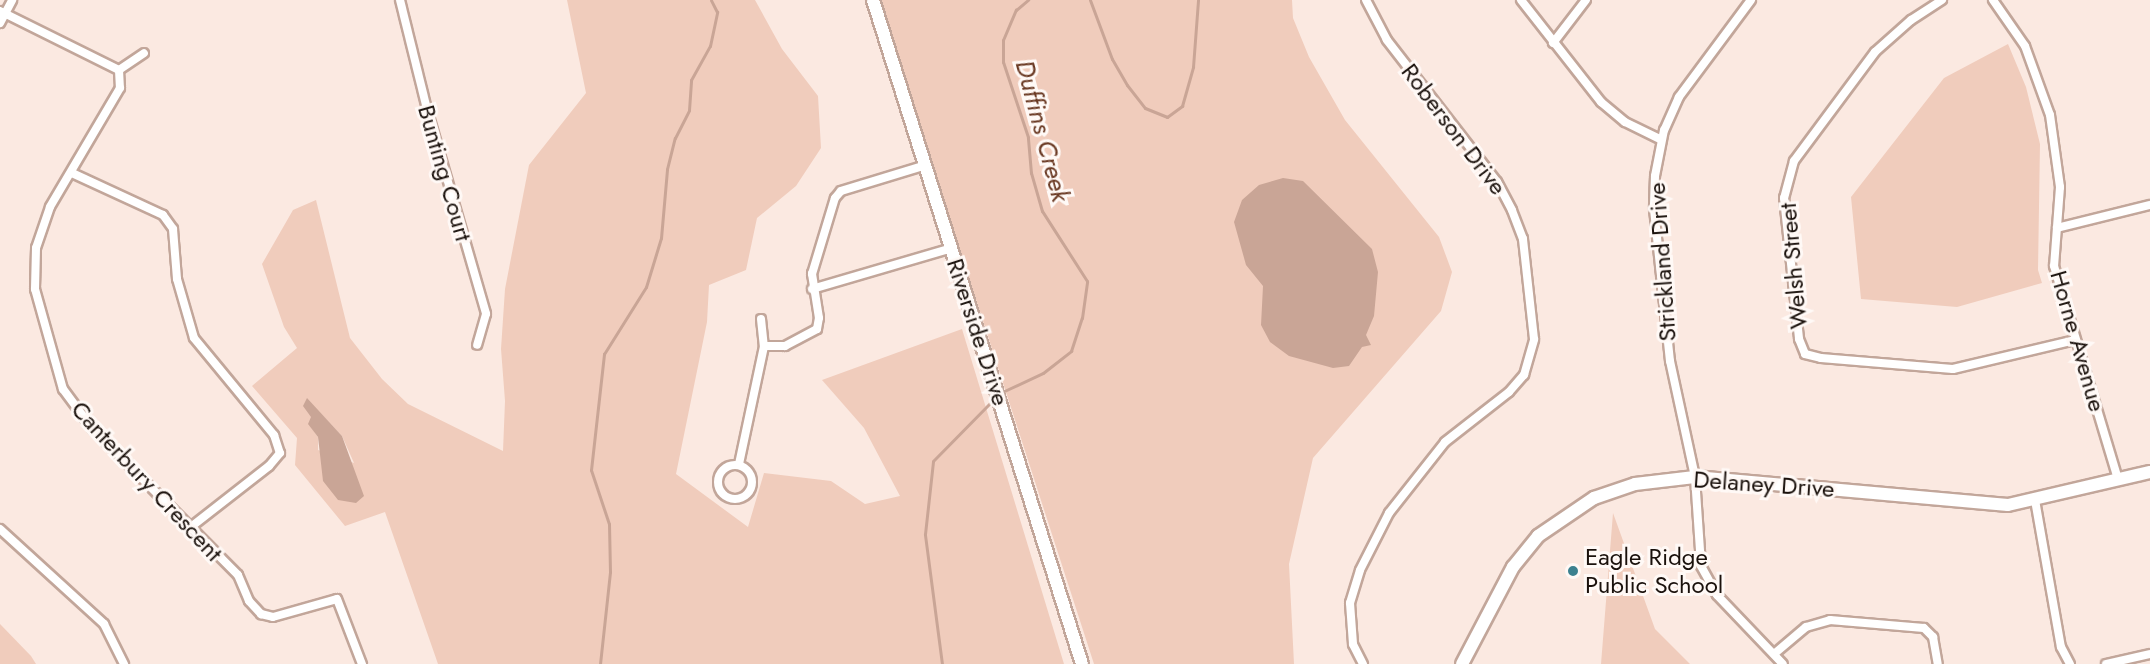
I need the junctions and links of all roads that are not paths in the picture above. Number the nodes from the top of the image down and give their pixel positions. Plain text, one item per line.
1 (12, 0) edge
2 (400, 0) edge
3 (873, 0) edge
4 (1366, 0) edge
5 (1521, 0) edge
6 (1586, 0) edge
7 (1751, 0) edge
8 (1942, 0) edge
9 (1993, 0) edge
10 (3, 12) edge
11 (0, 23) edge
12 (1553, 43) junction
13 (144, 53) dead end
14 (119, 70) junction
15 (1660, 139) junction
16 (926, 165) junction
17 (72, 173) junction
18 (2150, 205) edge
19 (2056, 228) junction
20 (952, 248) junction
21 (812, 289) junction
22 (761, 319) dead end
23 (2075, 340) junction
24 (477, 345) dead end
25 (764, 346) junction
26 (739, 464) junction
27 (2150, 472) edge
28 (1695, 477) junction
29 (2118, 479) junction
30 (2035, 500) junction
31 (191, 527) junction
32 (0, 529) edge
33 (1774, 654) junction
34 (2150, 654) edge
35 (124, 664) edge
36 (362, 664) edge
37 (1082, 664) edge
38 (1363, 664) edge
39 (1462, 664) edge
40 (1783, 664) edge
41 (1938, 664) edge
42 (2070, 664) edge
43 (2106, 664) edge

1 - 10 street
2 - 24 street, Bunting Court
3 - 16 street, Riverside Drive
4 - 38 street, Roberson Drive
5 - 12 street
6 - 12 street
7 - 15 street, Strickland Drive
8 - 23 street, Welsh Street
9 - 19 street, Horne Avenue
10 - 11 street
10 - 14 street
12 - 15 street
13 - 14 street
14 - 17 street, Canterbury Crescent
15 - 28 street, Strickland Drive
16 - 20 street, Riverside Drive
16 - 21 street
17 - 31 street, Canterbury Crescent
17 - 31 street
18 - 19 street
19 - 23 street, Horne Avenue
20 - 21 street
20 - 37 street, Riverside Drive
21 - 25 street
22 - 25 street
23 - 29 street, Horne Avenue
25 - 26 street
26 - 26 street
27 - 29 street, Delaney Drive
28 - 30 street, Delaney Drive
28 - 33 street, Strickland Drive
28 - 39 street, Delaney Drive
29 - 30 street, Delaney Drive
30 - 42 street
31 - 36 street, Canterbury Crescent
32 - 35 street
33 - 40 street, Strickland Drive
33 - 41 street
34 - 43 street

